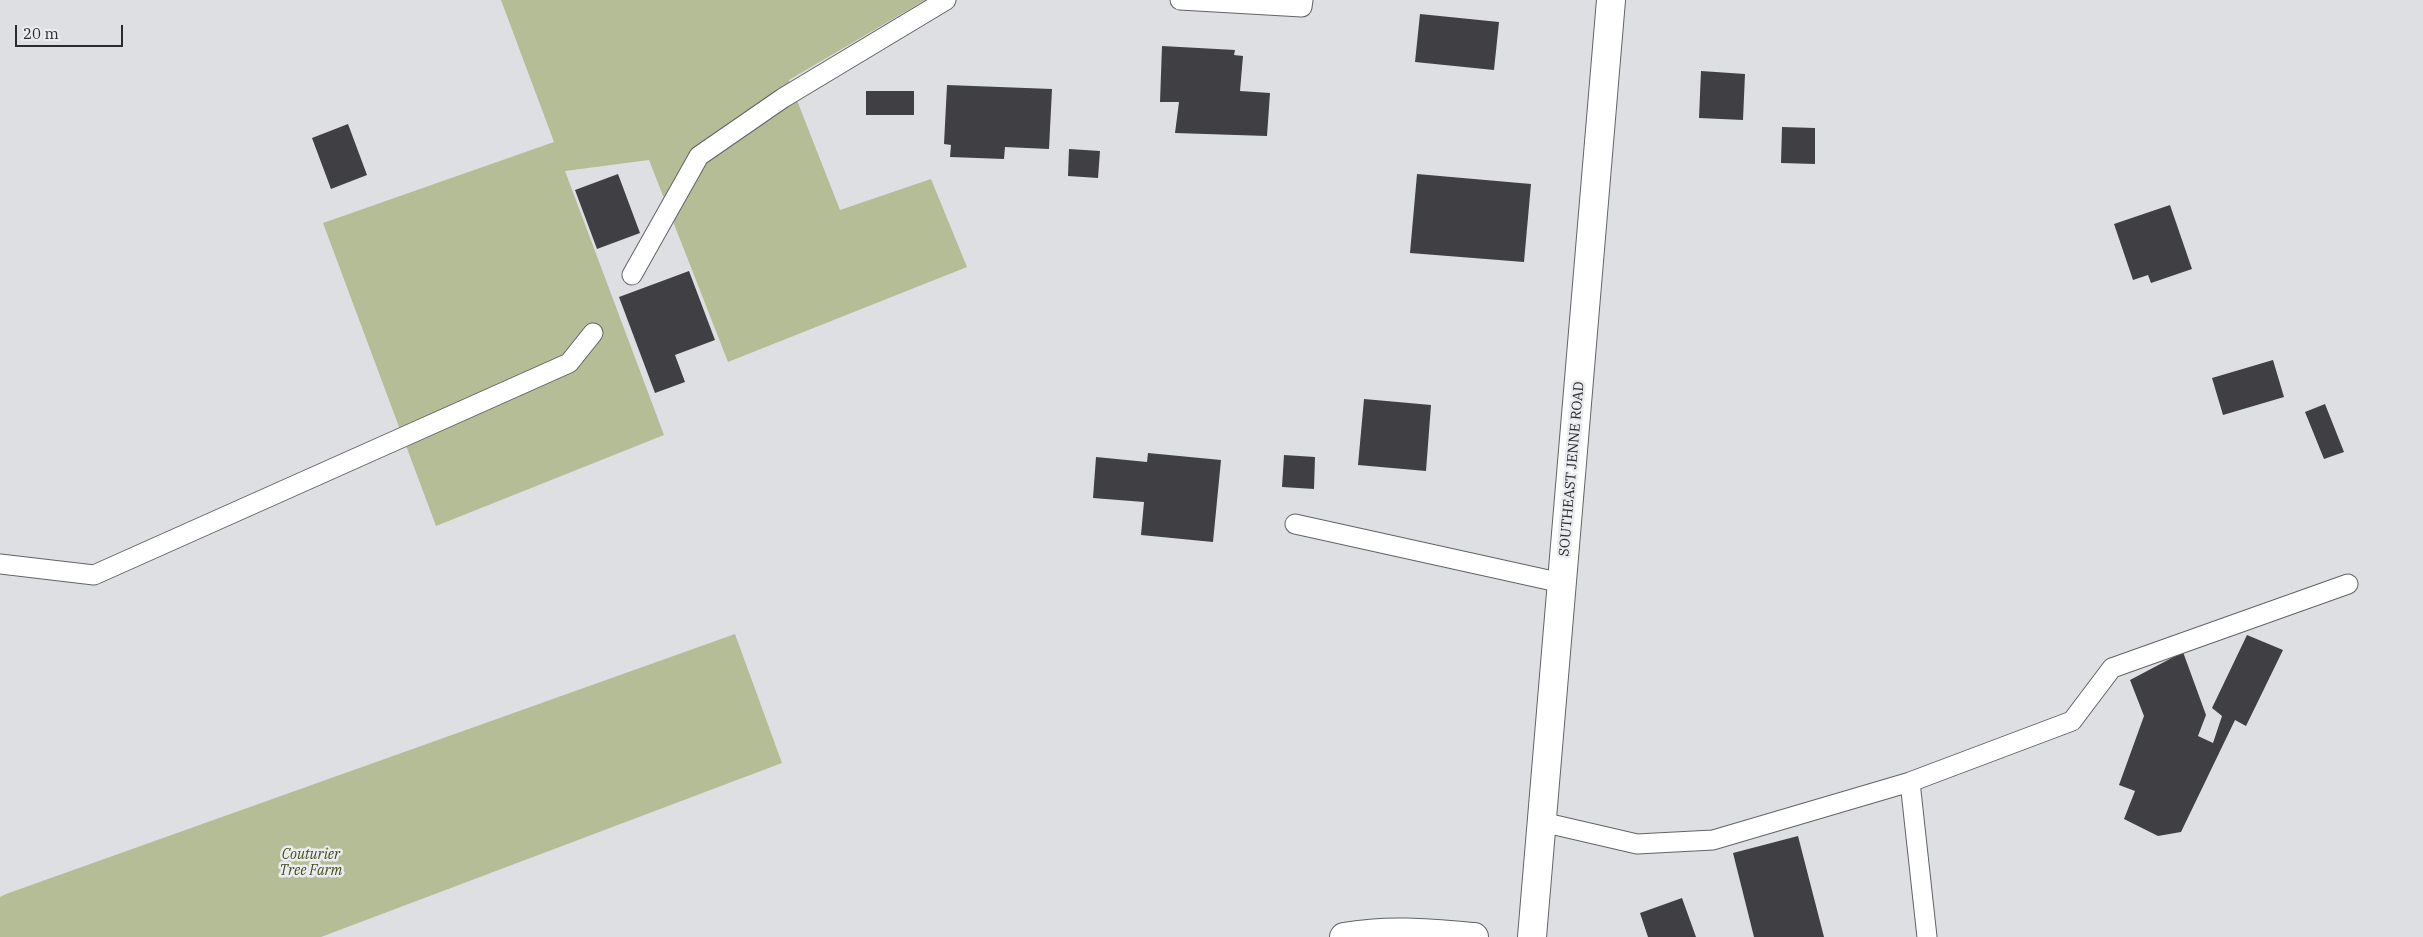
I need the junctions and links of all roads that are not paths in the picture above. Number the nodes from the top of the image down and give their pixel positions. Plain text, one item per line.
1 (946, 0) edge
2 (1180, 0) edge
3 (1303, 0) edge
4 (1608, 0) edge
5 (632, 275) dead end
6 (593, 332) dead end
7 (1296, 524) dead end
8 (0, 564) edge
9 (1562, 582) junction
10 (2348, 584) dead end
11 (1910, 782) junction
12 (1542, 822) junction
13 (1344, 937) edge
14 (1474, 937) edge
15 (1532, 937) edge
16 (1927, 937) edge

1 - 5 lane
2 - 3 lane
4 - 9 main road, SOUTHEAST JENNE ROAD
6 - 8 lane
7 - 9 lane
9 - 12 main road, SOUTHEAST JENNE ROAD
10 - 11 lane
11 - 12 lane
11 - 16 lane
12 - 15 main road, SOUTHEAST JENNE ROAD
13 - 14 main road

